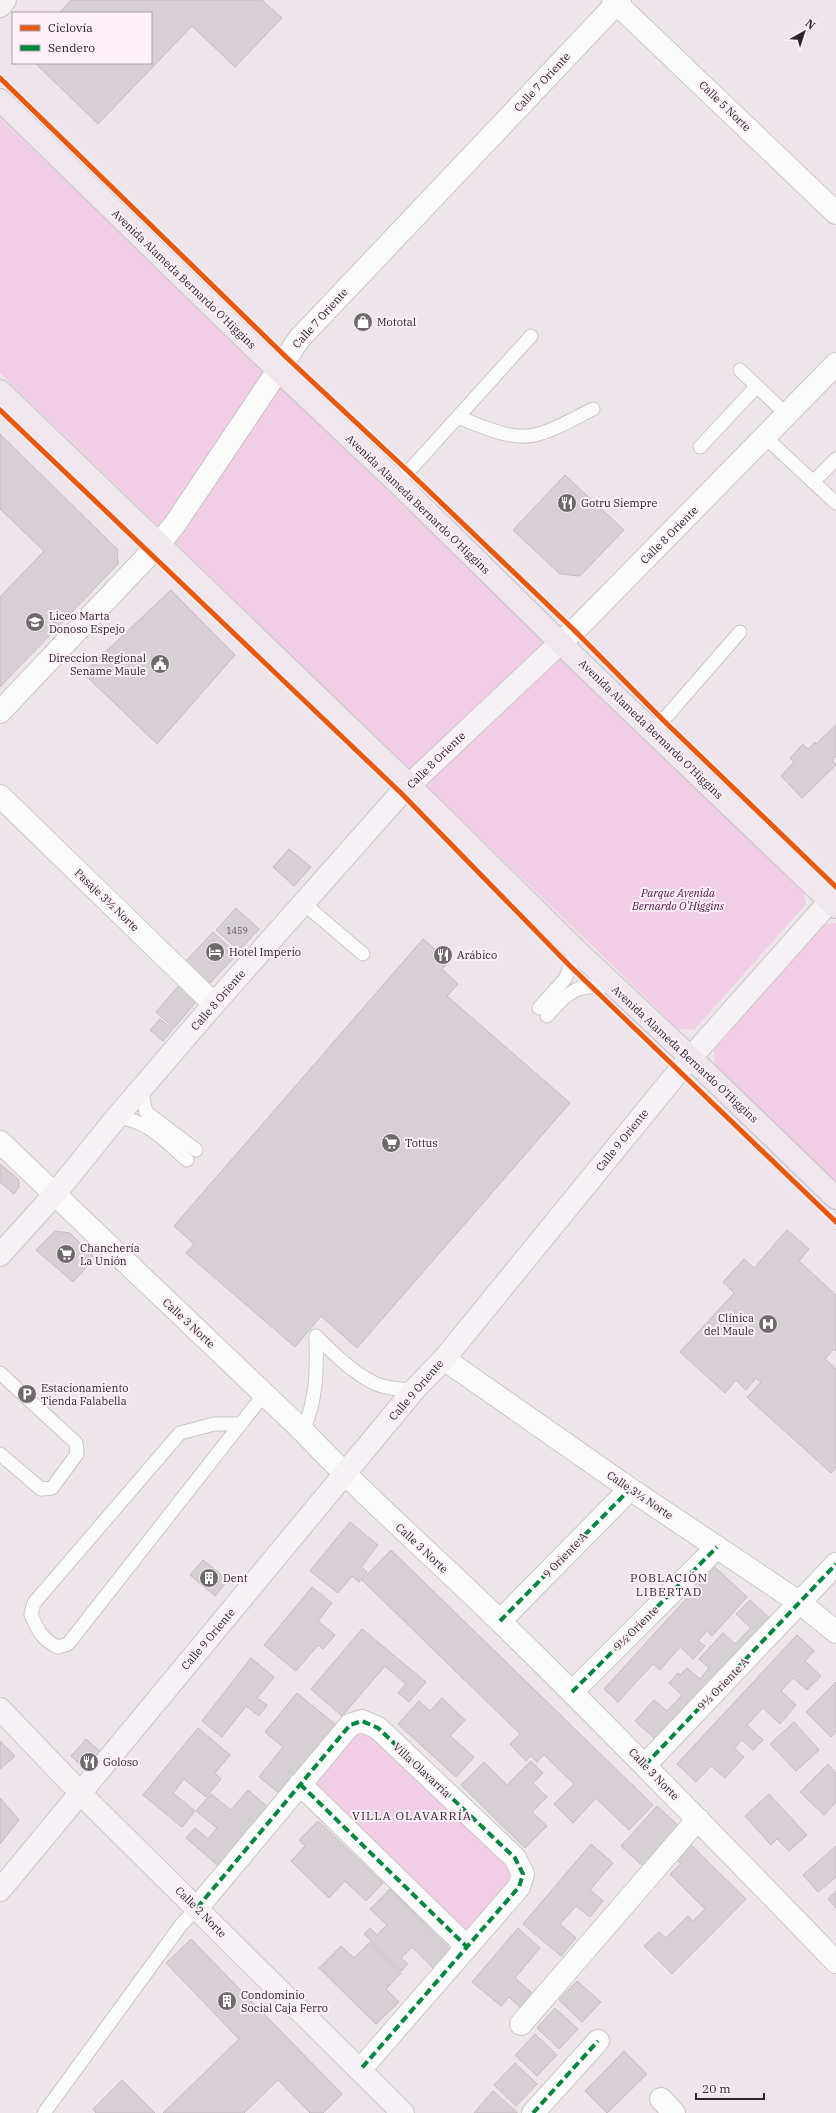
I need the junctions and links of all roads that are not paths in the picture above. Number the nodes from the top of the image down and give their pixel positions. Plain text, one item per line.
1 (5, 0) edge
2 (617, 1) edge
3 (0, 6) edge
4 (0, 100) edge
5 (836, 213) edge
6 (531, 336) dead end
7 (836, 364) edge
8 (277, 370) junction
9 (740, 370) dead end
10 (756, 386) junction
11 (0, 391) edge
12 (593, 410) dead end
13 (787, 415) junction
14 (458, 417) junction
15 (765, 437) junction
16 (700, 447) dead end
17 (836, 459) edge
18 (813, 482) junction
19 (398, 483) junction
20 (836, 503) edge
21 (159, 544) junction
22 (740, 632) dead end
23 (561, 642) junction
24 (0, 712) edge
25 (653, 732) junction
26 (409, 785) junction
27 (0, 796) edge
28 (834, 901) edge
29 (302, 902) junction
30 (577, 951) junction
31 (363, 954) dead end
32 (613, 986) junction
33 (214, 1004) junction
34 (690, 1057) junction
35 (142, 1088) junction
36 (117, 1117) junction
37 (0, 1142) edge
38 (196, 1150) dead end
39 (187, 1160) dead end
40 (54, 1195) junction
41 (836, 1198) edge
42 (0, 1255) edge
43 (444, 1359) junction
44 (1, 1376) edge
45 (414, 1390) junction
46 (264, 1393) junction
47 (240, 1424) junction
48 (303, 1430) junction
49 (0, 1454) edge
50 (345, 1475) junction
51 (630, 1489) junction
52 (717, 1547) junction
53 (836, 1564) edge
54 (800, 1603) junction
55 (500, 1621) junction
56 (836, 1632) edge
57 (572, 1692) junction
58 (0, 1709) edge
59 (645, 1765) junction
60 (300, 1784) junction
61 (80, 1792) junction
62 (698, 1818) junction
63 (0, 1890) edge
64 (197, 1908) junction
65 (467, 1947) junction
66 (836, 1962) edge
67 (521, 2024) dead end
68 (598, 2041) dead end
69 (360, 2070) junction
70 (44, 2113) edge
71 (403, 2113) edge
72 (533, 2113) edge

1 - 3 street
2 - 5 street, Calle 5 Norte
2 - 8 street, Calle 7 Oriente
4 - 8 main road, Avenida Alameda Bernardo O'Higgins
6 - 14 lane
7 - 13 street, Calle 8 Oriente
8 - 19 main road, Avenida Alameda Bernardo O'Higgins
8 - 21 street, Calle 7 Oriente
9 - 10 lane
10 - 13 lane
10 - 16 lane
11 - 21 main road, Avenida Alameda Bernardo O'Higgins
12 - 14 lane
13 - 15 street, Calle 8 Oriente
14 - 19 lane
15 - 18 lane
15 - 23 street, Calle 8 Oriente
17 - 18 lane
18 - 20 lane
19 - 23 main road, Avenida Alameda Bernardo O'Higgins
21 - 24 street, Calle 7 Oriente
21 - 26 main road, Avenida Alameda Bernardo O'Higgins
22 - 25 lane
23 - 25 main road, Avenida Alameda Bernardo O'Higgins
23 - 26 street, Calle 8 Oriente
25 - 28 main road, Avenida Alameda Bernardo O'Higgins
26 - 29 street, Calle 8 Oriente
26 - 30 main road, Avenida Alameda Bernardo O'Higgins
27 - 33 street, Pasaje 3½ Norte
28 - 34 street, Calle 9 Oriente
29 - 31 lane
29 - 33 street, Calle 8 Oriente
30 - 32 main road, Avenida Alameda Bernardo O'Higgins
30 - 32 lane
32 - 34 main road, Avenida Alameda Bernardo O'Higgins
33 - 35 street, Calle 8 Oriente
34 - 41 main road, Avenida Alameda Bernardo O'Higgins
34 - 43 street, Calle 9 Oriente
35 - 36 street, Calle 8 Oriente
35 - 38 lane
36 - 39 lane
36 - 40 street, Calle 8 Oriente
37 - 40 street, Calle 3 Norte
40 - 42 street, Calle 8 Oriente
40 - 46 street, Calle 3 Norte
43 - 45 street, Calle 9 Oriente
43 - 51 street, Calle 3½ Norte
44 - 49 lane
45 - 48 lane
45 - 50 street, Calle 9 Oriente
46 - 47 lane
46 - 48 street, Calle 3 Norte
47 - 47 lane
48 - 50 street, Calle 3 Norte
50 - 55 street, Calle 3 Norte
50 - 61 street, Calle 9 Oriente
51 - 52 street, Calle 3½ Norte
51 - 55 street, 9 Oriente A
52 - 54 street, Calle 3½ Norte
52 - 57 street, 9½ Oriente
53 - 54 street
54 - 56 street, Calle 3½ Norte
54 - 59 street, 9½ Oriente A
55 - 57 street, Calle 3 Norte
57 - 59 street, Calle 3 Norte
58 - 61 street, Calle 2 Norte
59 - 62 street, Calle 3 Norte
60 - 64 street, Villa Olavarría
60 - 65 street
60 - 65 street, Villa Olavarría
61 - 63 street, Calle 9 Oriente
61 - 64 street, Calle 2 Norte
62 - 66 street, Calle 3 Norte
62 - 67 street
64 - 69 street, Calle 2 Norte
64 - 70 lane
65 - 69 street, Villa Olavarría
68 - 72 street
69 - 71 street, Calle 2 Norte

